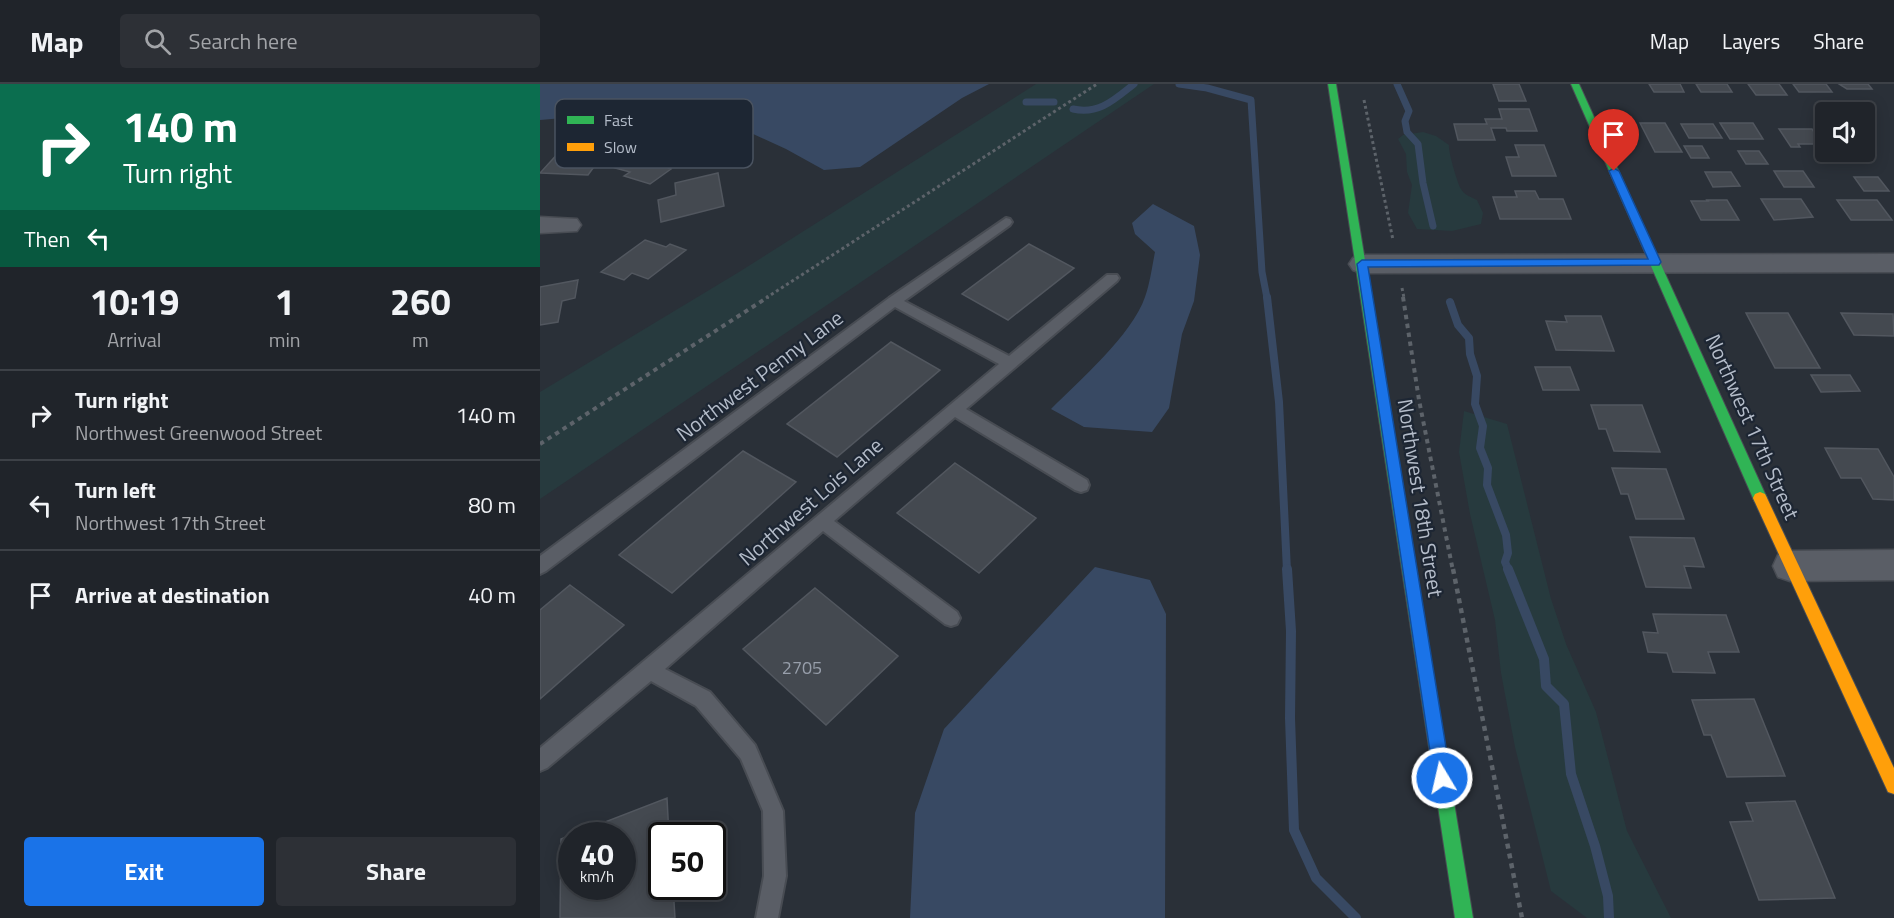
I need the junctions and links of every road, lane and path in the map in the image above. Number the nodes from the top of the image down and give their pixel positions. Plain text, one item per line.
1 (1097, 84) edge
2 (1332, 84) edge
3 (1575, 84) edge
4 (1363, 94) dead end
5 (1006, 222) dead end
6 (540, 225) edge
7 (568, 225) dead end
8 (1656, 262) junction
9 (1396, 263) junction
10 (1894, 263) edge
11 (1362, 264) junction
12 (1112, 278) dead end
13 (894, 302) junction
14 (1010, 363) junction
15 (954, 409) junction
16 (540, 444) edge
17 (1081, 485) dead end
18 (822, 521) junction
19 (1894, 565) edge
20 (540, 566) edge
21 (1790, 566) junction
22 (951, 618) dead end
23 (650, 670) junction
24 (540, 761) edge
25 (1894, 786) edge
26 (767, 918) edge
27 (1464, 918) edge
28 (1522, 918) edge

1 - 16 path
2 - 11 main road, Northwest 18th Street
3 - 8 main road, Northwest 17th Street
4 - 9 path
5 - 13 lane, Northwest Penny Lane
6 - 7 street
8 - 9 street
8 - 10 street
8 - 21 main road, Northwest 17th Street
9 - 11 street
9 - 28 path
11 - 27 main road, Northwest 18th Street
12 - 14 lane, Northwest Lois Lane
13 - 14 lane
13 - 20 lane, Northwest Penny Lane
14 - 15 lane, Northwest Lois Lane
15 - 17 lane
15 - 18 lane, Northwest Lois Lane
18 - 22 lane
18 - 23 lane, Northwest Lois Lane
19 - 21 street
21 - 25 main road, Northwest 17th Street
23 - 24 lane, Northwest Lois Lane
23 - 26 lane

